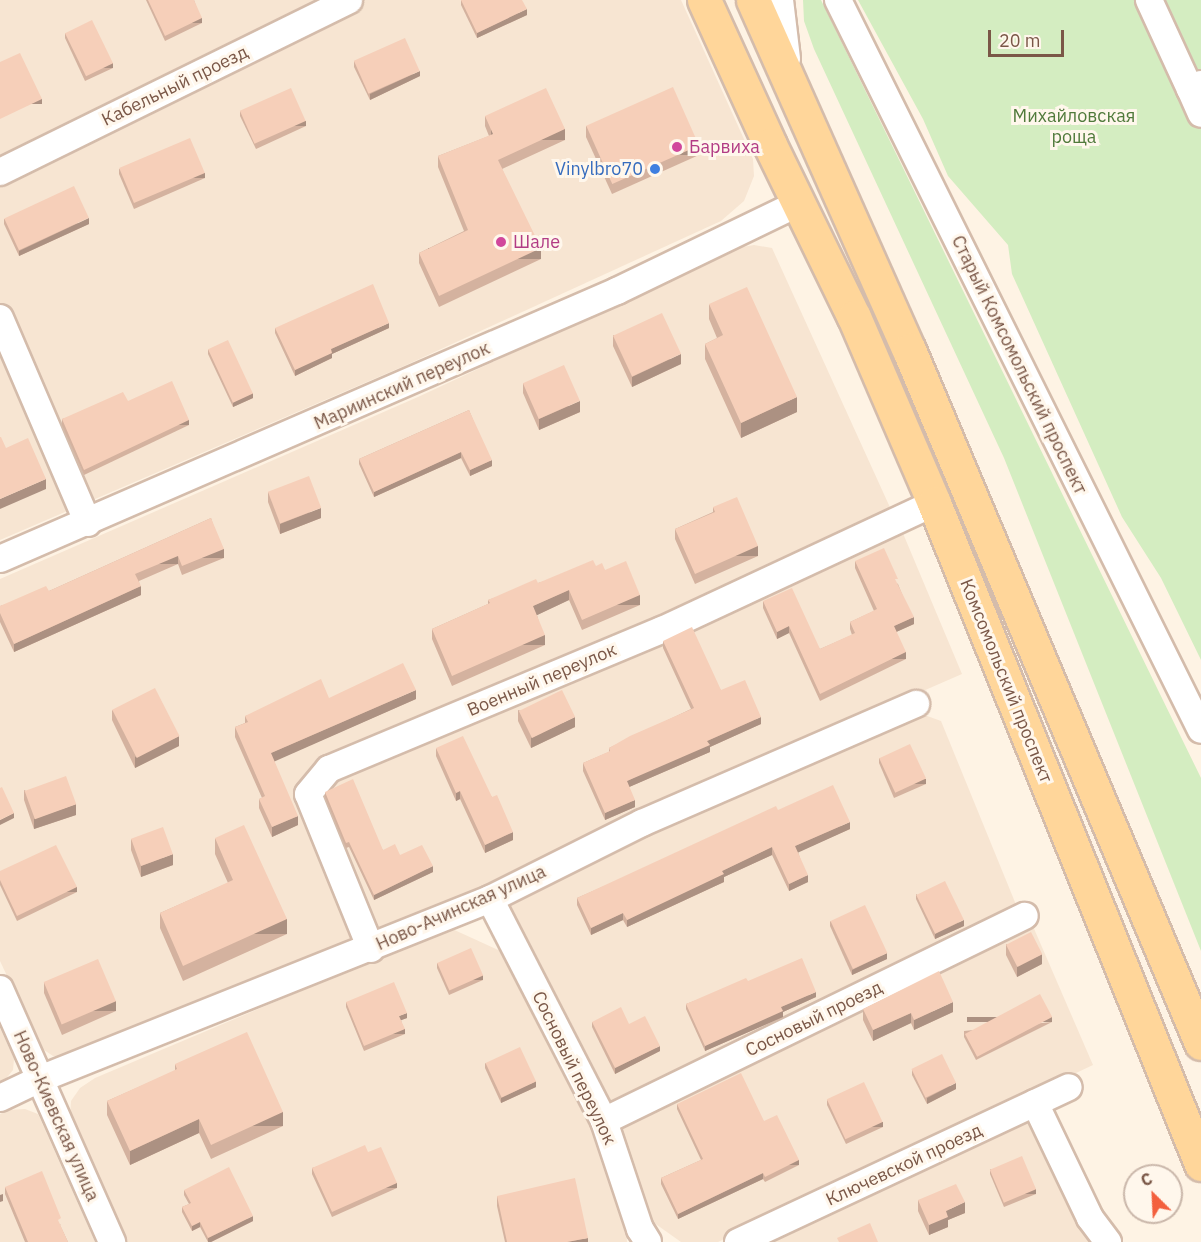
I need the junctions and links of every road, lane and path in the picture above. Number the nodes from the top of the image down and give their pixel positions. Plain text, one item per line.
1 (350, 0) edge
2 (704, 0) edge
3 (753, 0) edge
4 (780, 0) edge
5 (838, 0) edge
6 (1149, 0) edge
7 (790, 80) junction
8 (1196, 87) edge
9 (1201, 114) edge
10 (0, 172) edge
11 (838, 186) junction
12 (799, 203) junction
13 (0, 318) edge
14 (934, 502) junction
15 (88, 523) junction
16 (0, 559) edge
17 (916, 704) dead end
18 (1201, 730) edge
19 (490, 899) junction
20 (1025, 916) dead end
21 (371, 949) junction
22 (0, 990) edge
23 (1201, 1043) edge
24 (40, 1079) junction
25 (1069, 1087) dead end
26 (0, 1098) edge
27 (1035, 1103) junction
28 (604, 1121) junction
29 (1201, 1164) edge
30 (112, 1242) edge
31 (648, 1242) edge
32 (738, 1242) edge
33 (1108, 1242) edge

1 - 10 street, Кабельный проезд
2 - 12 main road, Комсомольский проспект
3 - 7 main road
4 - 7 street
5 - 18 street, Старый Комсомольский проспект
6 - 8 street
7 - 11 main road
8 - 9 street
11 - 12 main road
11 - 23 main road
12 - 14 main road, Комсомольский проспект
12 - 15 street, Мариинский переулок
13 - 15 street
14 - 21 street, Военный переулок
14 - 29 main road, Комсомольский проспект
15 - 16 street, Мариинский переулок
17 - 19 street, Ново-Ачинская улица
19 - 21 street, Ново-Ачинская улица
19 - 28 street, Сосновый переулок
20 - 28 street, Сосновый проезд
21 - 24 street, Ново-Ачинская улица
22 - 24 street, Ново-Киевская улица
24 - 26 street, Ново-Ачинская улица
24 - 30 street, Ново-Киевская улица
25 - 27 street, Ключевской проезд
27 - 32 street, Ключевской проезд
27 - 33 street
28 - 31 street, Сосновый переулок

